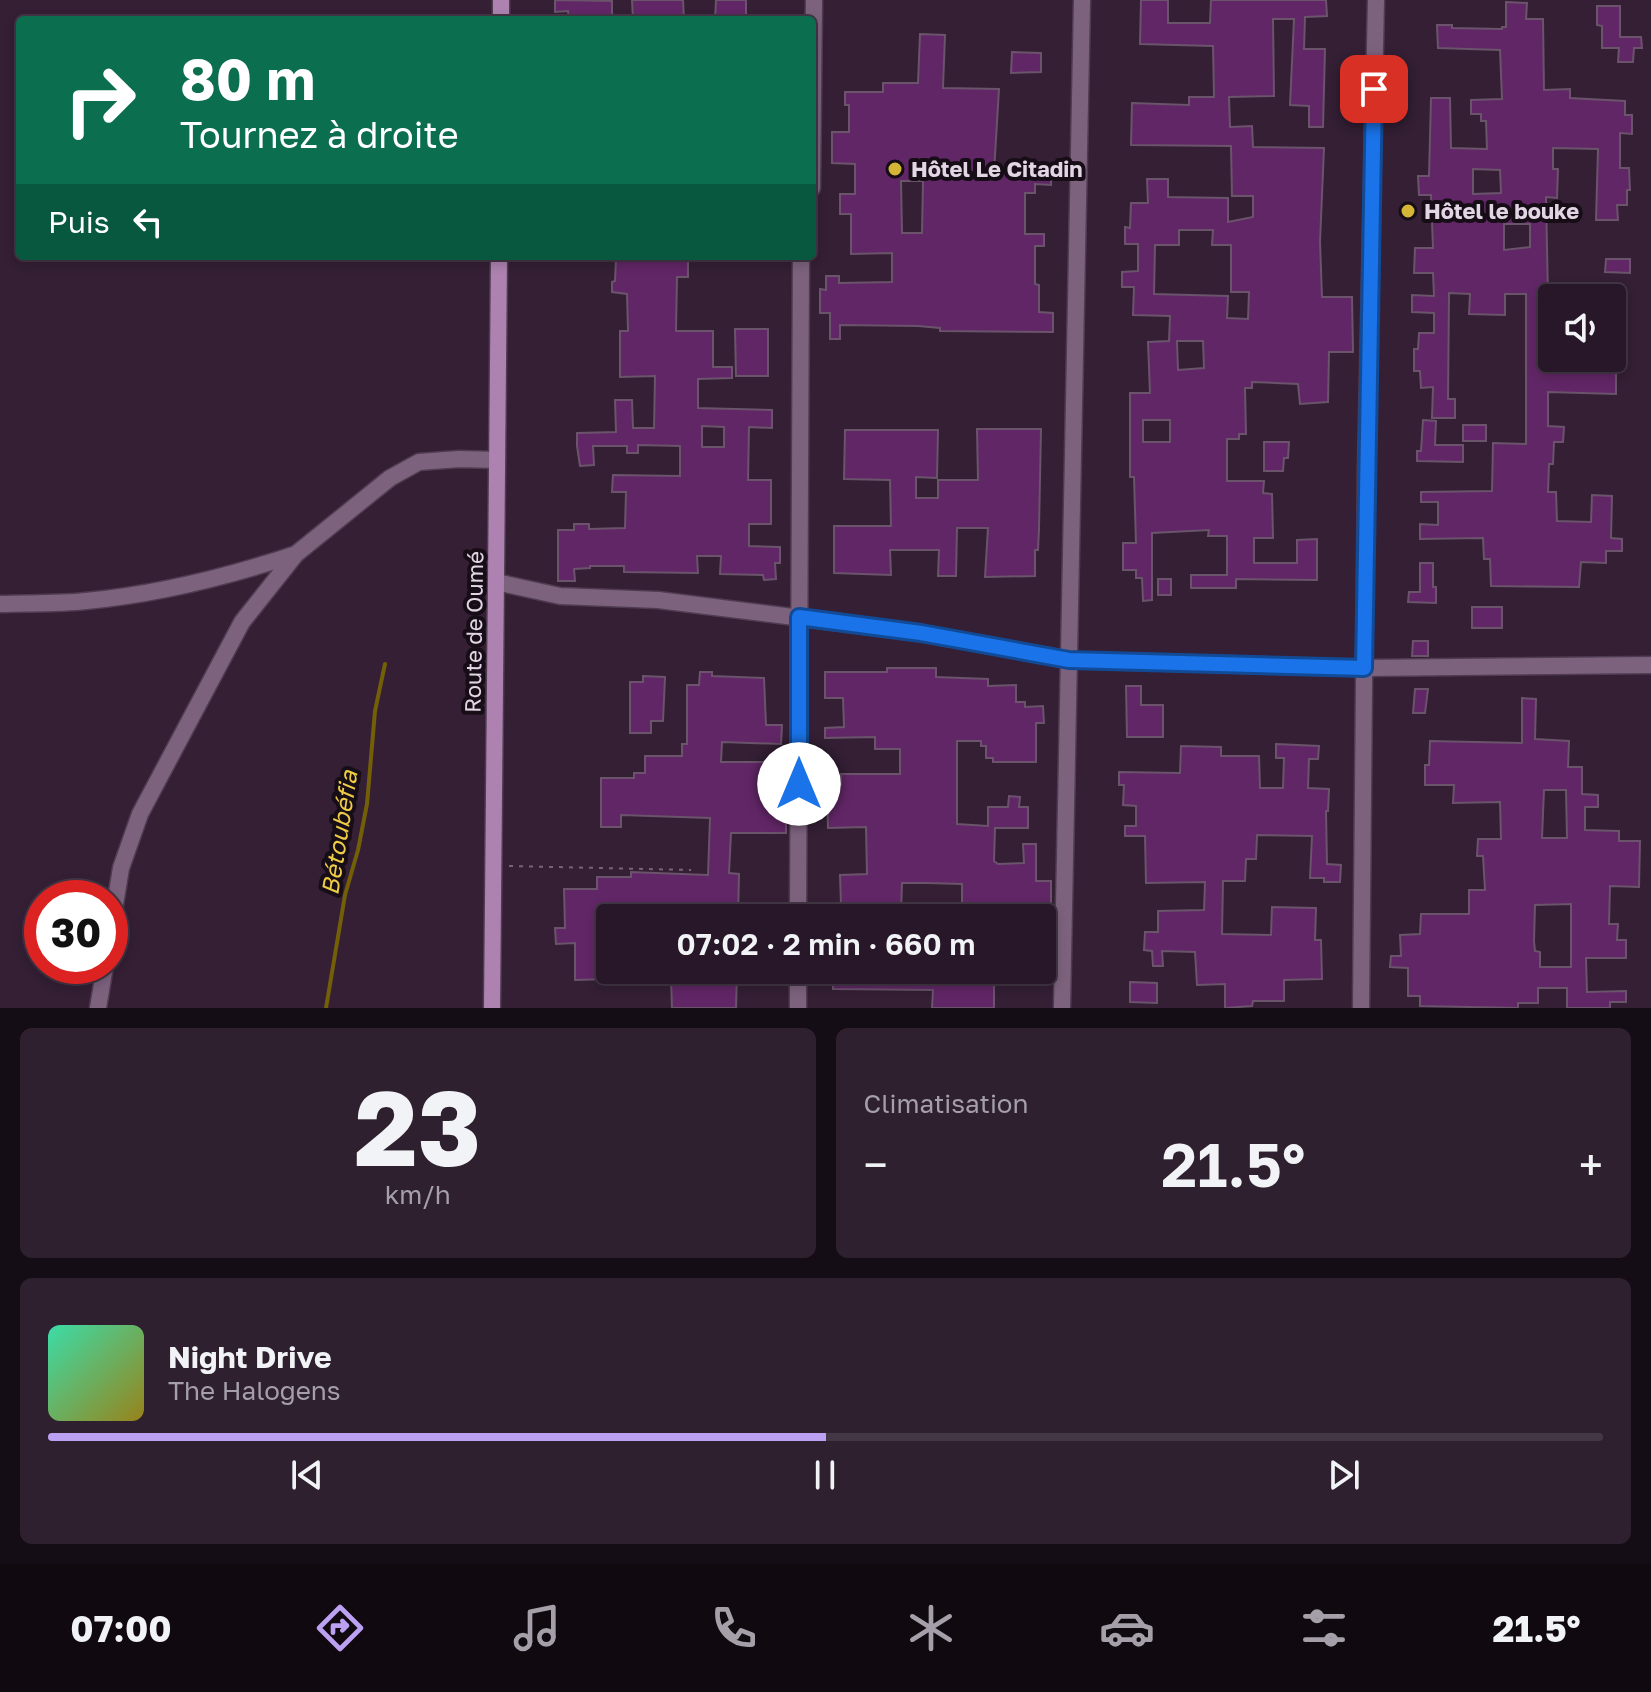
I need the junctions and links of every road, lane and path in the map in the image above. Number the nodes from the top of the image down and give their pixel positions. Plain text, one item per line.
1 (1082, 0) edge
2 (1376, 0) edge
3 (499, 260) edge
4 (801, 260) edge
5 (497, 460) junction
6 (296, 554) junction
7 (496, 582) junction
8 (0, 604) edge
9 (799, 617) junction
10 (1069, 660) junction
11 (1651, 665) edge
12 (1364, 668) junction
13 (494, 866) junction
14 (691, 870) dead end
15 (119, 880) edge
16 (798, 904) edge
17 (102, 984) edge
18 (798, 984) edge
19 (98, 1008) edge
20 (492, 1008) edge
21 (798, 1008) edge
22 (1062, 1008) edge
23 (1361, 1008) edge

1 - 10 street
2 - 12 street
3 - 5 street, Route de Oumé
4 - 9 street
5 - 6 street
5 - 7 street, Route de Oumé
6 - 8 street
6 - 15 street
7 - 9 street
7 - 13 street, Route de Oumé
9 - 10 street
9 - 16 street
10 - 12 street
10 - 22 street
11 - 12 street
12 - 23 street
13 - 14 path
13 - 20 street, Route de Oumé
17 - 19 street
18 - 21 street

